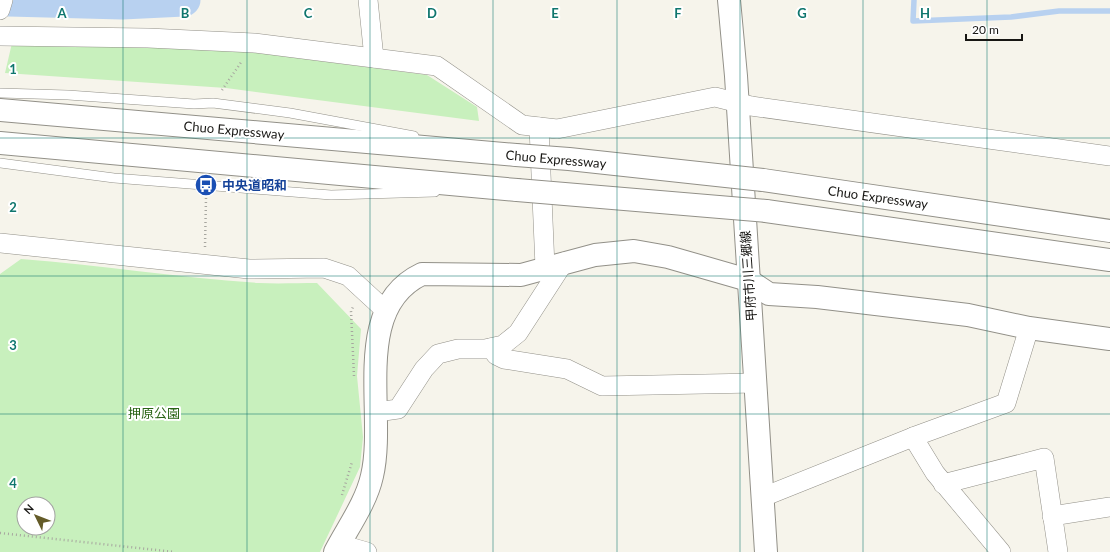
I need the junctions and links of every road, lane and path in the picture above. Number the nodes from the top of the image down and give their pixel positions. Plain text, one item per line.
1 (3, 0) edge
2 (368, 0) edge
3 (729, 1) edge
4 (0, 10) edge
5 (0, 36) edge
6 (254, 43) junction
7 (374, 58) junction
8 (0, 93) edge
9 (737, 102) junction
10 (213, 103) junction
11 (0, 110) edge
12 (539, 127) junction
13 (0, 143) edge
14 (516, 155) junction
15 (1110, 156) edge
16 (0, 163) edge
17 (206, 185) junction
18 (517, 190) junction
19 (1110, 231) edge
20 (0, 243) edge
21 (1110, 260) edge
22 (205, 264) junction
23 (555, 265) junction
24 (748, 280) junction
25 (362, 287) junction
26 (386, 311) junction
27 (1029, 328) junction
28 (1110, 339) edge
29 (491, 348) junction
30 (354, 380) dead end
31 (756, 383) junction
32 (377, 412) junction
33 (913, 437) junction
34 (354, 456) dead end
35 (943, 484) junction
36 (763, 497) junction
37 (341, 498) dead end
38 (1110, 507) edge
39 (1052, 516) junction
40 (0, 533) edge
41 (337, 548) edge
42 (175, 552) edge
43 (367, 552) edge
44 (766, 552) edge
45 (1001, 552) edge
46 (1058, 552) edge

1 - 4 street
2 - 7 street
3 - 9 main road, 甲府市川三郷線
5 - 6 street
6 - 7 street
6 - 10 path
7 - 12 street
8 - 10 lane
9 - 12 street
9 - 15 street
9 - 24 main road, 甲府市川三郷線
10 - 14 lane
11 - 14 main road, Chuo Expressway
12 - 23 street
13 - 18 main road
14 - 19 main road, Chuo Expressway, bridge
16 - 17 lane
17 - 18 lane
17 - 22 path
18 - 21 main road, bridge
20 - 22 street
22 - 25 street
23 - 24 main road
23 - 26 main road
23 - 29 street
24 - 27 main road
24 - 31 main road, 甲府市川三郷線
25 - 26 street
25 - 30 path
26 - 32 main road
27 - 28 main road
27 - 33 street
29 - 31 street
29 - 32 street
31 - 36 main road, 甲府市川三郷線
32 - 41 main road
33 - 35 street
33 - 36 street
34 - 37 path
35 - 39 street
35 - 45 street
36 - 44 main road, 甲府市川三郷線
38 - 39 street
39 - 46 street
40 - 42 path
41 - 43 street

